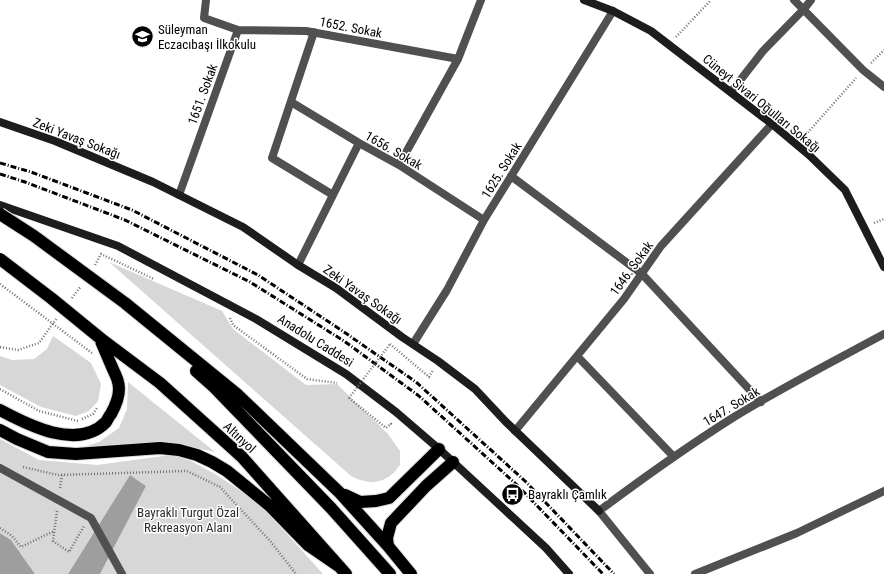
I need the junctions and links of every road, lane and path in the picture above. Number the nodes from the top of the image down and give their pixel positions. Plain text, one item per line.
1 (206, 0) edge
2 (481, 0) edge
3 (584, 0) edge
4 (711, 0) edge
5 (794, 0) edge
6 (811, 0) edge
7 (804, 9) junction
8 (612, 10) junction
9 (238, 30) junction
10 (314, 32) junction
11 (669, 45) junction
12 (884, 50) edge
13 (458, 59) junction
14 (863, 70) junction
15 (884, 87) edge
16 (731, 92) junction
17 (291, 102) junction
18 (0, 122) edge
19 (772, 124) junction
20 (359, 143) junction
21 (797, 145) junction
22 (399, 165) junction
23 (511, 176) junction
24 (179, 195) junction
25 (332, 195) junction
26 (0, 205) edge
27 (0, 214) edge
28 (484, 220) junction
29 (0, 260) edge
30 (298, 265) junction
31 (884, 267) edge
32 (92, 270) dead end
33 (642, 274) junction
34 (158, 281) dead end
35 (83, 282) dead end
36 (0, 284) edge
37 (70, 300) dead end
38 (125, 304) junction
39 (62, 312) dead end
40 (228, 315) dead end
41 (884, 334) edge
42 (100, 338) junction
43 (413, 344) junction
44 (0, 346) edge
45 (577, 356) junction
46 (95, 357) dead end
47 (429, 378) dead end
48 (338, 383) dead end
49 (0, 389) edge
50 (349, 392) dead end
51 (355, 396) dead end
52 (761, 402) junction
53 (100, 404) dead end
54 (0, 410) edge
55 (385, 419) dead end
56 (0, 430) edge
57 (515, 431) junction
58 (439, 450) junction
59 (674, 457) junction
60 (453, 462) junction
61 (17, 464) dead end
62 (0, 468) edge
63 (62, 475) junction
64 (884, 491) edge
65 (340, 493) junction
66 (58, 500) junction
67 (599, 511) junction
68 (90, 518) junction
69 (0, 528) edge
70 (55, 531) junction
71 (388, 546) junction
72 (343, 570) edge
73 (122, 573) edge
74 (296, 574) edge
75 (390, 574) edge
76 (411, 574) edge
77 (569, 574) edge
78 (650, 574) edge
79 (695, 574) edge

1 - 9 street
2 - 13 street
3 - 8 street, Cüneyt Sivari Oğulları Sokağı
4 - 11 path
5 - 7 street
6 - 7 street
7 - 14 street
7 - 16 street
8 - 11 street, Cüneyt Sivari Oğulları Sokağı
8 - 23 street, 1625. Sokak
9 - 10 street, 1652. Sokak
9 - 24 street, 1651. Sokak
10 - 13 street, 1652. Sokak
10 - 17 street
11 - 16 street, Cüneyt Sivari Oğulları Sokağı
12 - 14 path
13 - 22 street
14 - 15 street
14 - 21 path
16 - 19 street, Cüneyt Sivari Oğulları Sokağı
17 - 20 street, 1656. Sokak
17 - 25 street
18 - 24 street, Zeki Yavaş Sokağı
19 - 21 street, Cüneyt Sivari Oğulları Sokağı
19 - 33 street, 1646. Sokak
20 - 22 street, 1656. Sokak
20 - 25 street
21 - 31 street, Cüneyt Sivari Oğulları Sokağı
22 - 28 street, 1656. Sokak
23 - 28 street, 1625. Sokak
23 - 33 street
24 - 30 street, Zeki Yavaş Sokağı
25 - 30 street
26 - 58 street, Anadolu Caddesi
27 - 38 highway, bridge
28 - 43 street, 1625. Sokak
29 - 42 highway, bridge
30 - 43 street, Zeki Yavaş Sokağı
32 - 34 path
33 - 45 street, 1646. Sokak
33 - 52 street
35 - 37 path
36 - 46 path, bridge
38 - 65 highway
38 - 75 highway
39 - 44 path
40 - 48 path
41 - 52 street, 1647. Sokak
42 - 54 highway
42 - 72 highway, Altınyol
43 - 57 street, Zeki Yavaş Sokağı
45 - 57 street, 1646. Sokak
45 - 59 street
47 - 55 path, bridge
49 - 53 path
50 - 51 path
52 - 59 street, 1647. Sokak
56 - 72 highway
57 - 67 street, Zeki Yavaş Sokağı
58 - 60 street, Anadolu Caddesi
58 - 65 highway
59 - 67 street, 1647. Sokak
60 - 71 highway
60 - 77 street, Anadolu Caddesi
61 - 63 path
62 - 66 street
63 - 66 path
63 - 74 path
64 - 79 street
65 - 71 highway
66 - 68 street
66 - 70 path
67 - 78 street, Zeki Yavaş Sokağı
68 - 70 path
68 - 73 street
69 - 70 path
71 - 76 highway

